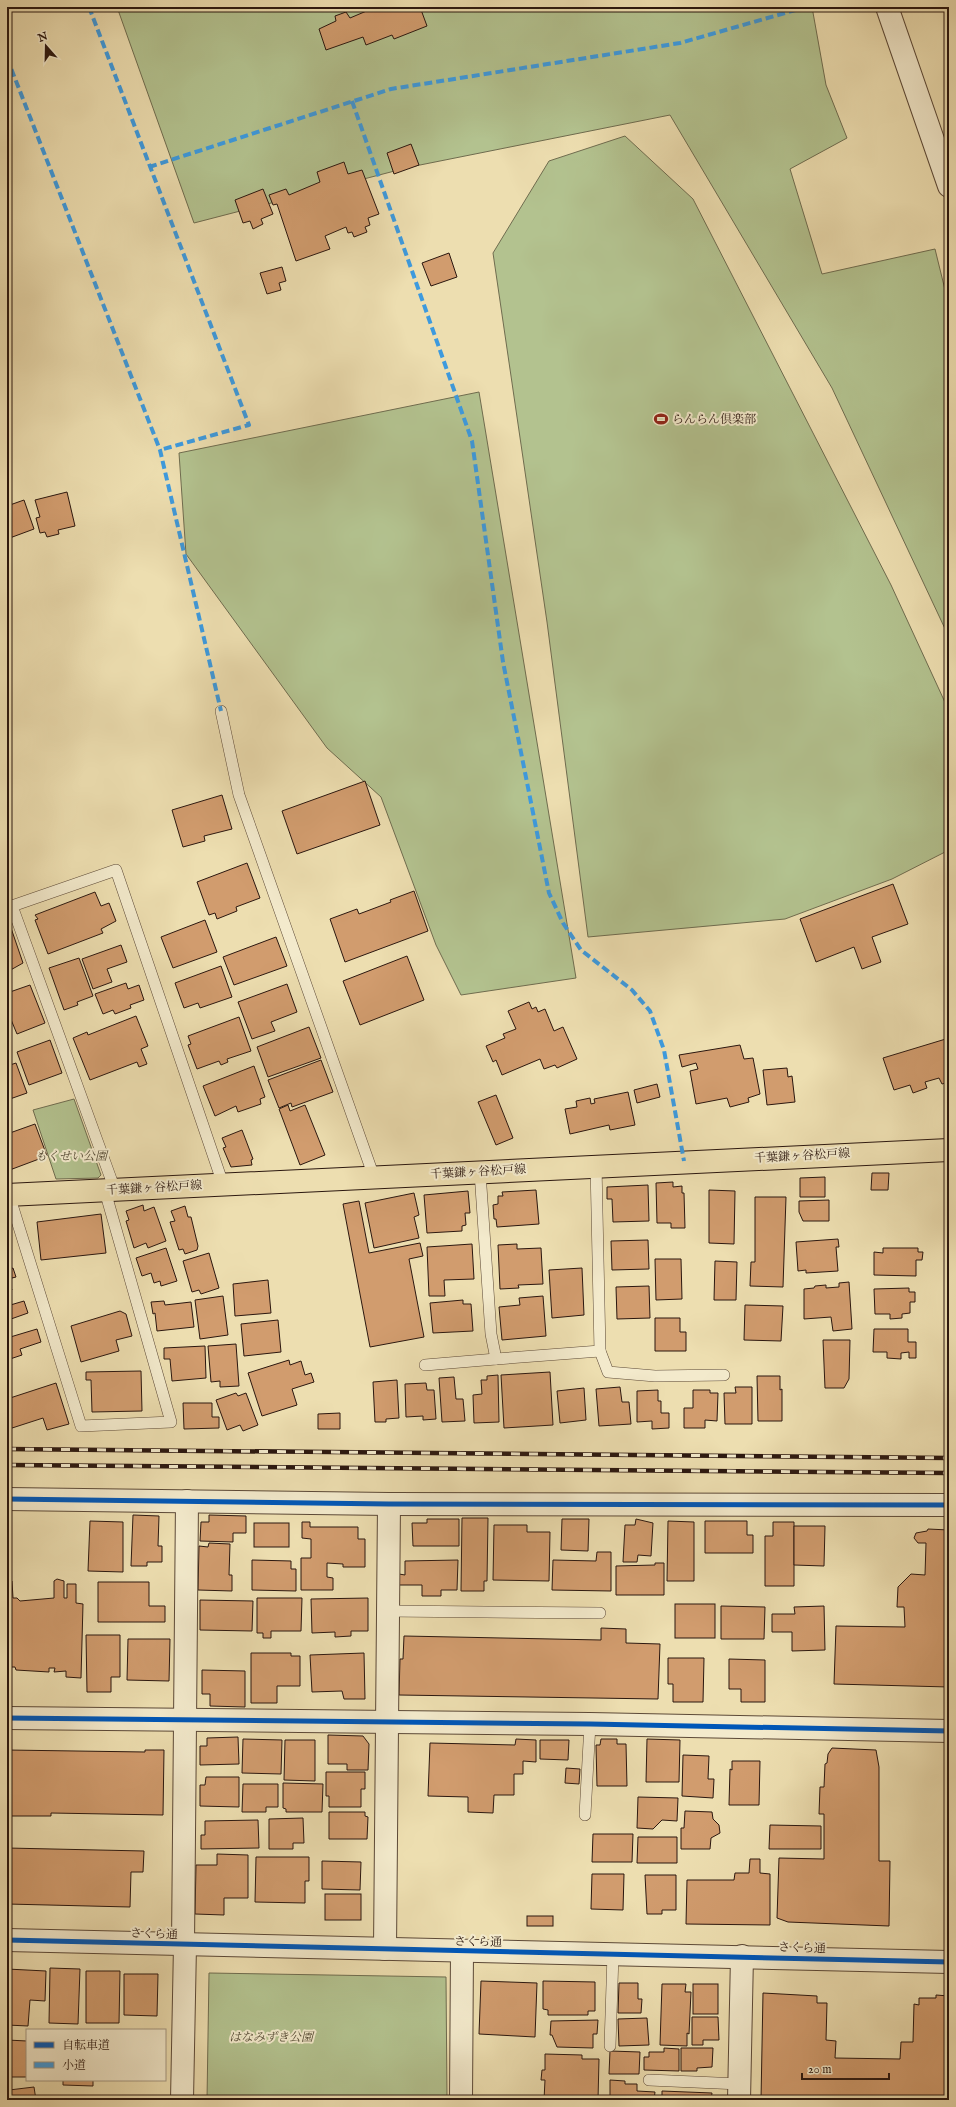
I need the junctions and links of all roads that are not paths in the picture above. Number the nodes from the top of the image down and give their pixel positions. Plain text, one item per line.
1 (887, 7) edge
2 (949, 186) edge
3 (221, 711) dead end
4 (949, 1150) edge
5 (596, 1165) junction
6 (480, 1172) junction
7 (374, 1177) junction
8 (223, 1184) junction
9 (110, 1191) junction
10 (8, 1195) edge
11 (600, 1350) junction
12 (496, 1359) junction
13 (425, 1365) dead end
14 (724, 1375) dead end
15 (7, 1499) edge
16 (187, 1501) junction
17 (389, 1504) junction
18 (949, 1505) edge
19 (387, 1611) junction
20 (600, 1613) dead end
21 (7, 1718) edge
22 (185, 1721) junction
23 (387, 1723) junction
24 (590, 1724) junction
25 (949, 1731) edge
26 (585, 1815) dead end
27 (7, 1940) edge
28 (184, 1945) junction
29 (385, 1949) junction
30 (462, 1951) junction
31 (613, 1954) junction
32 (742, 1956) junction
33 (949, 1962) edge
34 (610, 2046) dead end
35 (649, 2080) dead end
36 (739, 2092) edge
37 (182, 2100) edge
38 (461, 2100) edge

1 - 2 street
3 - 7 lane
4 - 5 main road, 千葉鎌ヶ谷松戸線
5 - 6 main road, 千葉鎌ヶ谷松戸線
5 - 11 lane
6 - 7 main road, 千葉鎌ヶ谷松戸線
6 - 12 lane
7 - 8 main road, 千葉鎌ヶ谷松戸線
8 - 9 main road, 千葉鎌ヶ谷松戸線
8 - 9 lane
9 - 10 main road, 千葉鎌ヶ谷松戸線
9 - 10 lane
11 - 12 lane
11 - 14 lane
12 - 13 lane
15 - 16 street
16 - 17 street
16 - 22 street
17 - 18 street
17 - 19 street
19 - 20 lane
19 - 23 street
21 - 22 street
22 - 23 street
22 - 28 street
23 - 24 street
23 - 29 street
24 - 25 street
24 - 26 lane
27 - 28 street, さくら通
28 - 29 street, さくら通
28 - 37 street
29 - 30 street, さくら通
30 - 31 street, さくら通
30 - 38 street
31 - 32 street, さくら通
31 - 34 lane
32 - 33 street, さくら通
32 - 36 street
35 - 36 lane

